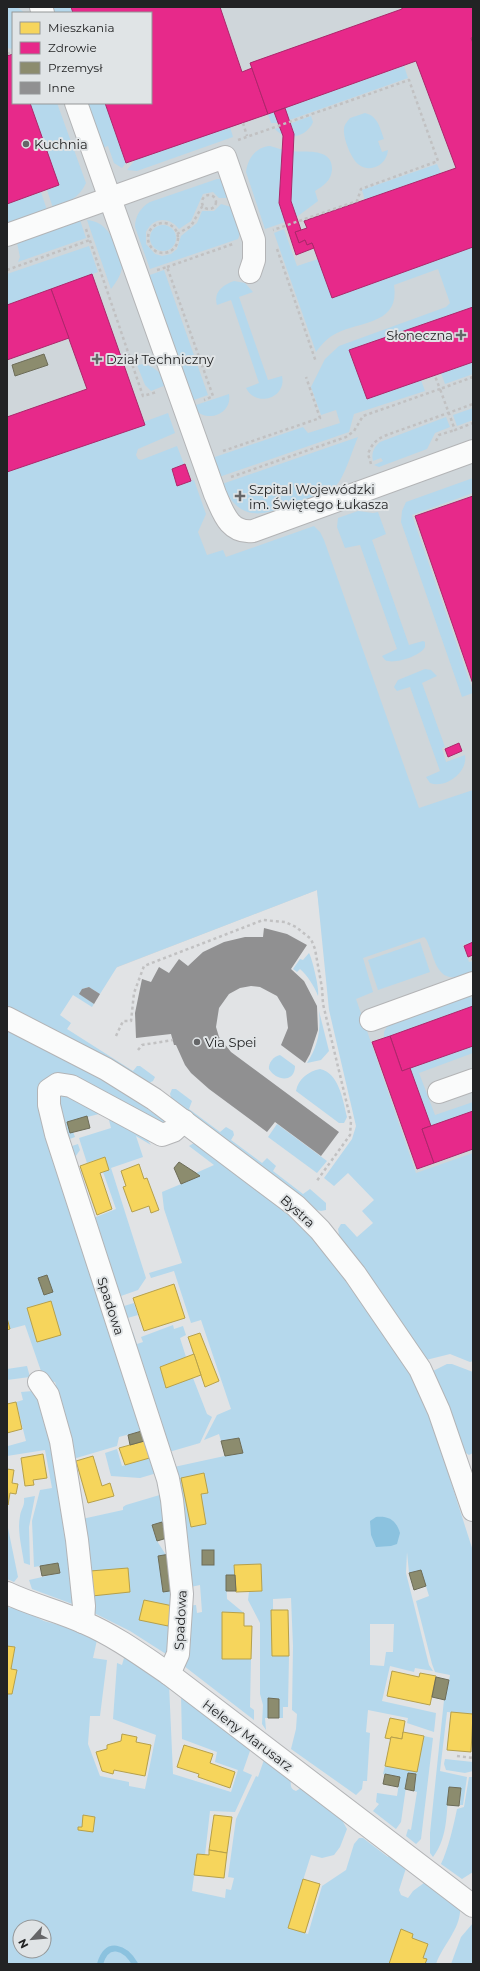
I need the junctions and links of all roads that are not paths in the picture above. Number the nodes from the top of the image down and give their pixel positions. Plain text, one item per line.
1 (76, 104) edge
2 (110, 199) junction
3 (7, 235) edge
4 (250, 272) dead end
5 (473, 451) edge
6 (473, 983) edge
7 (7, 1018) edge
8 (371, 1020) dead end
9 (473, 1080) edge
10 (440, 1092) dead end
11 (184, 1121) junction
12 (39, 1382) dead end
13 (473, 1510) edge
14 (7, 1593) edge
15 (83, 1622) junction
16 (169, 1674) junction
17 (472, 1902) edge

1 - 2 street
2 - 3 street
2 - 4 street
2 - 5 street
6 - 8 street
7 - 11 street, Bystra
9 - 10 street
11 - 13 street, Bystra
11 - 16 street, Spadowa
12 - 15 street
14 - 15 street, Heleny Marusarz
15 - 16 street, Heleny Marusarz
16 - 17 street, Heleny Marusarz

